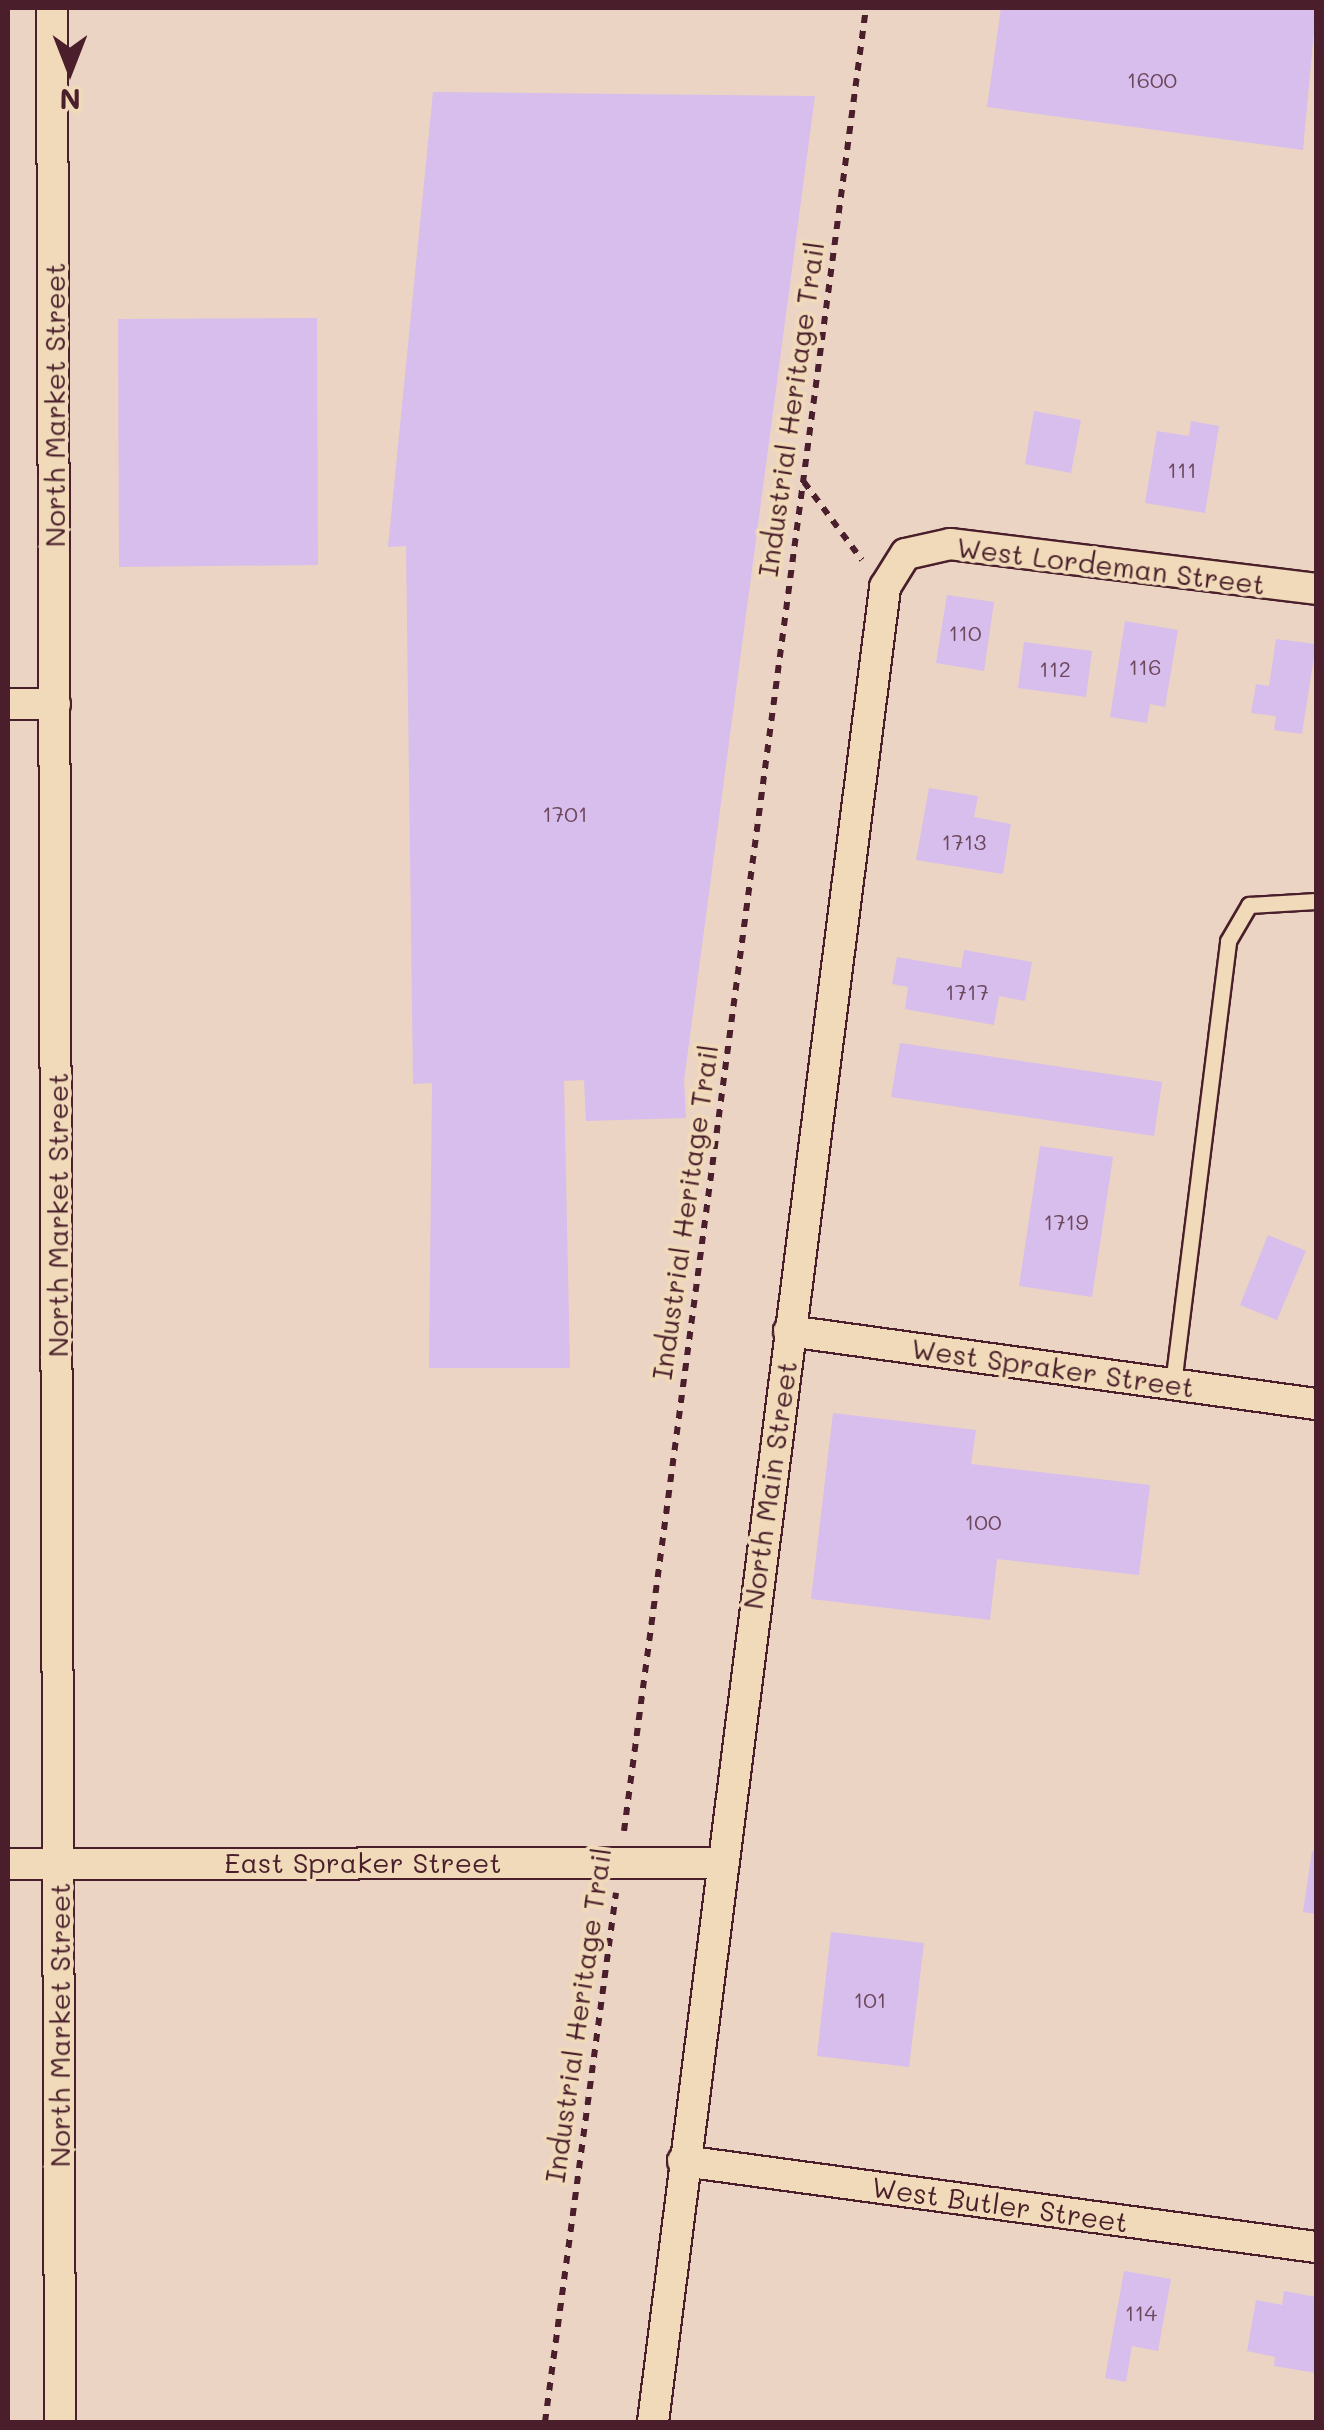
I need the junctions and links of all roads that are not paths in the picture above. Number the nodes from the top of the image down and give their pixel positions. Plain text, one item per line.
1 (52, 8) edge
2 (906, 554) joint
3 (1316, 589) edge
4 (8, 704) edge
5 (55, 704) junction
6 (1316, 901) edge
7 (789, 1331) junction
8 (1173, 1384) junction
9 (1316, 1404) edge
10 (58, 1863) junction
11 (719, 1863) junction
12 (8, 1864) edge
13 (683, 2161) junction
14 (1316, 2247) edge
15 (60, 2422) edge
16 (652, 2422) edge

1 - 5 street, North Market Street
2 - 3 street, West Lordeman Street
2 - 7 street, North Main Street
4 - 5 street
5 - 10 street, North Market Street
6 - 8 lane
7 - 8 street, West Spraker Street
7 - 11 street, North Main Street
8 - 9 street, West Spraker Street
10 - 11 street, East Spraker Street
10 - 12 street, East Spraker Street
10 - 15 street, North Market Street
11 - 13 street, North Main Street
13 - 14 street, West Butler Street
13 - 16 street, North Main Street

